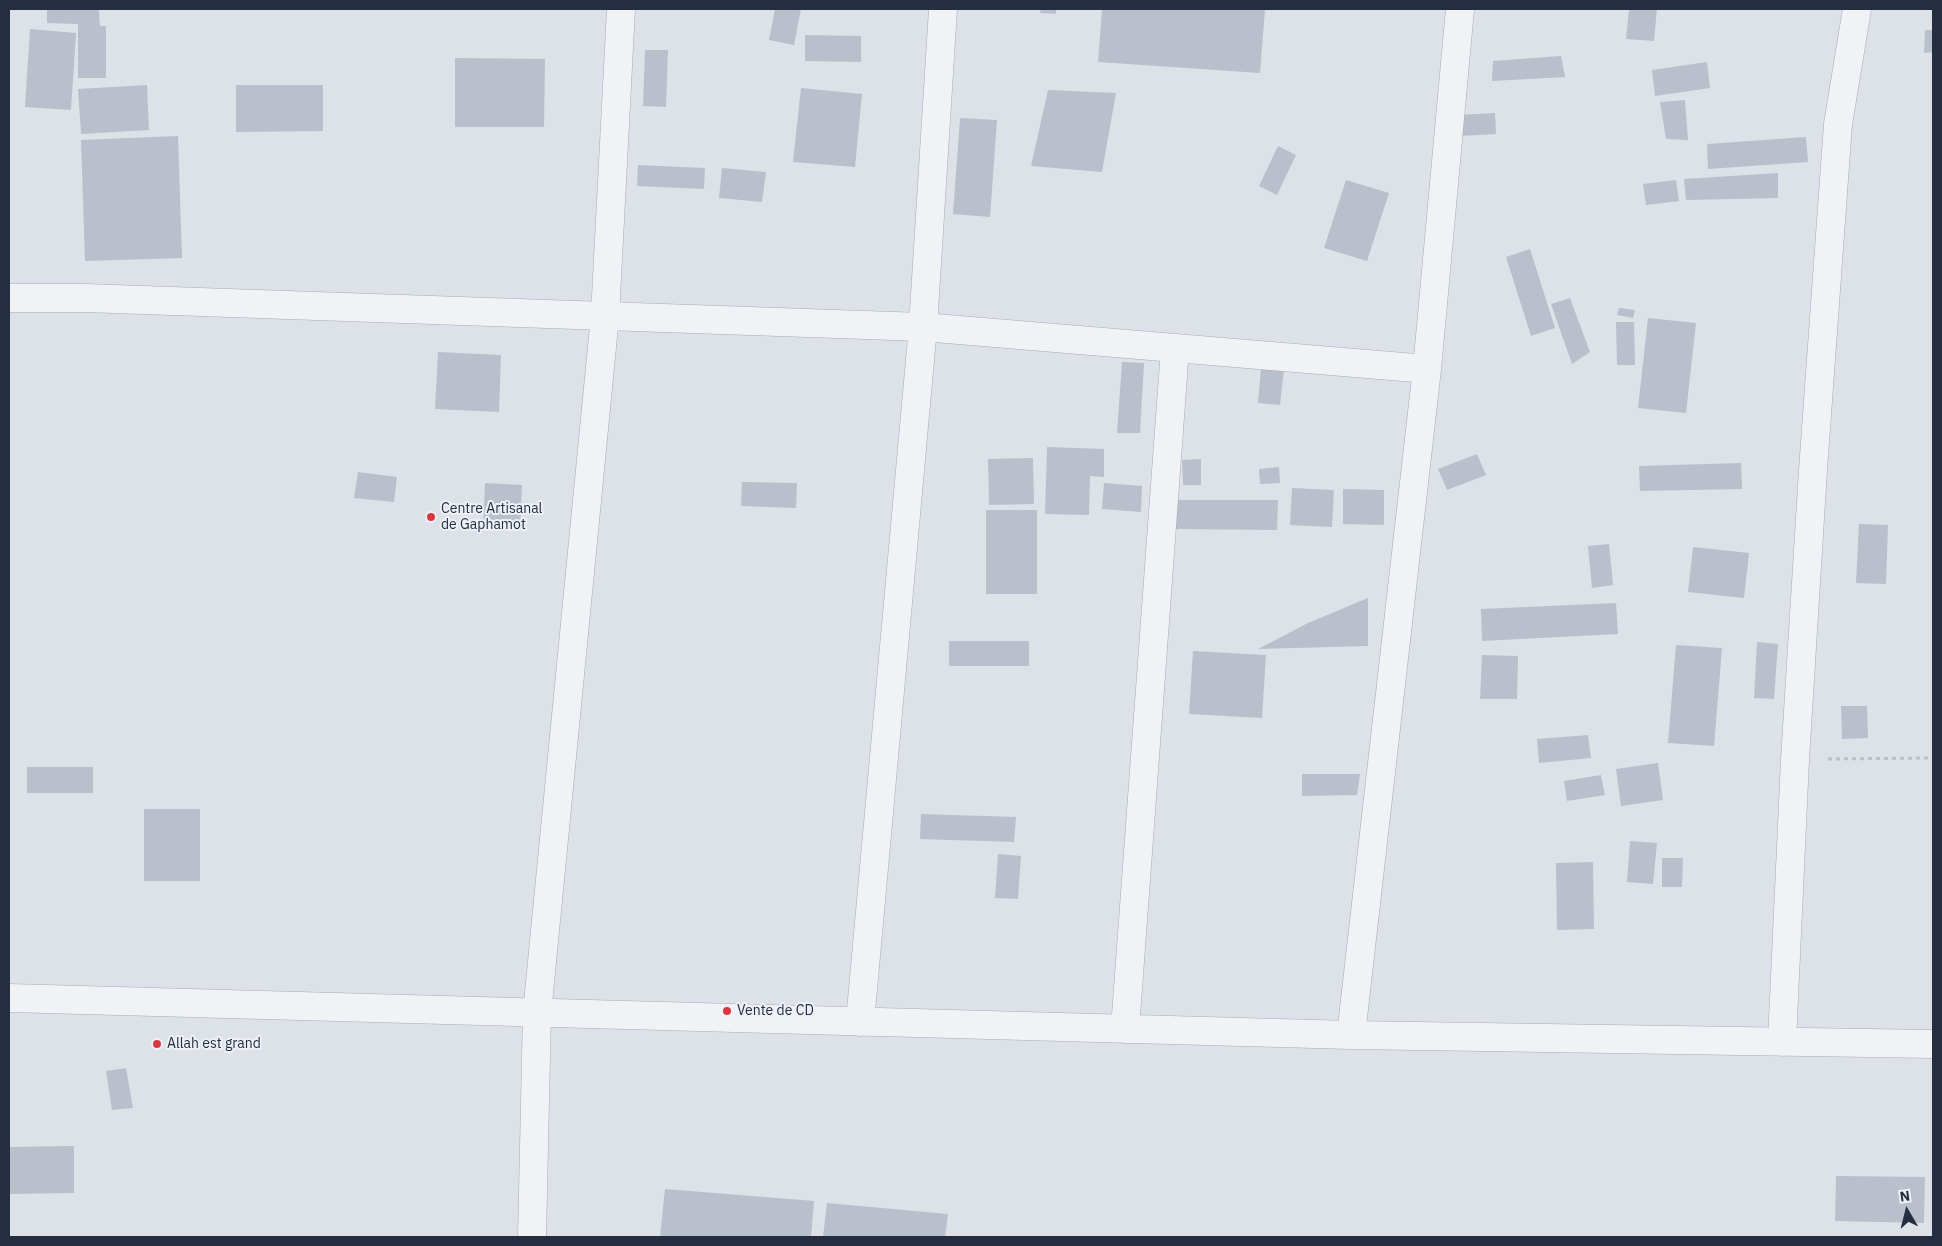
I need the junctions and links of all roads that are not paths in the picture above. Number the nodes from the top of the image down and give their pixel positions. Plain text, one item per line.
1 (621, 9) edge
2 (943, 9) edge
3 (1460, 9) edge
4 (1857, 9) edge
5 (9, 298) edge
6 (605, 316) junction
7 (923, 327) junction
8 (1176, 348) junction
9 (1427, 369) junction
10 (9, 998) edge
11 (537, 1013) junction
12 (860, 1022) junction
13 (1125, 1029) junction
14 (1351, 1035) junction
15 (1782, 1042) junction
16 (1933, 1044) edge
17 (532, 1237) edge

1 - 6 street
2 - 7 street
3 - 9 street
4 - 15 street
5 - 6 street
6 - 7 street
6 - 11 street
7 - 8 street
7 - 12 street
8 - 9 street
8 - 13 street
9 - 14 street
10 - 11 street
11 - 12 street
11 - 17 street
12 - 13 street
13 - 14 street
14 - 15 street
15 - 16 street

